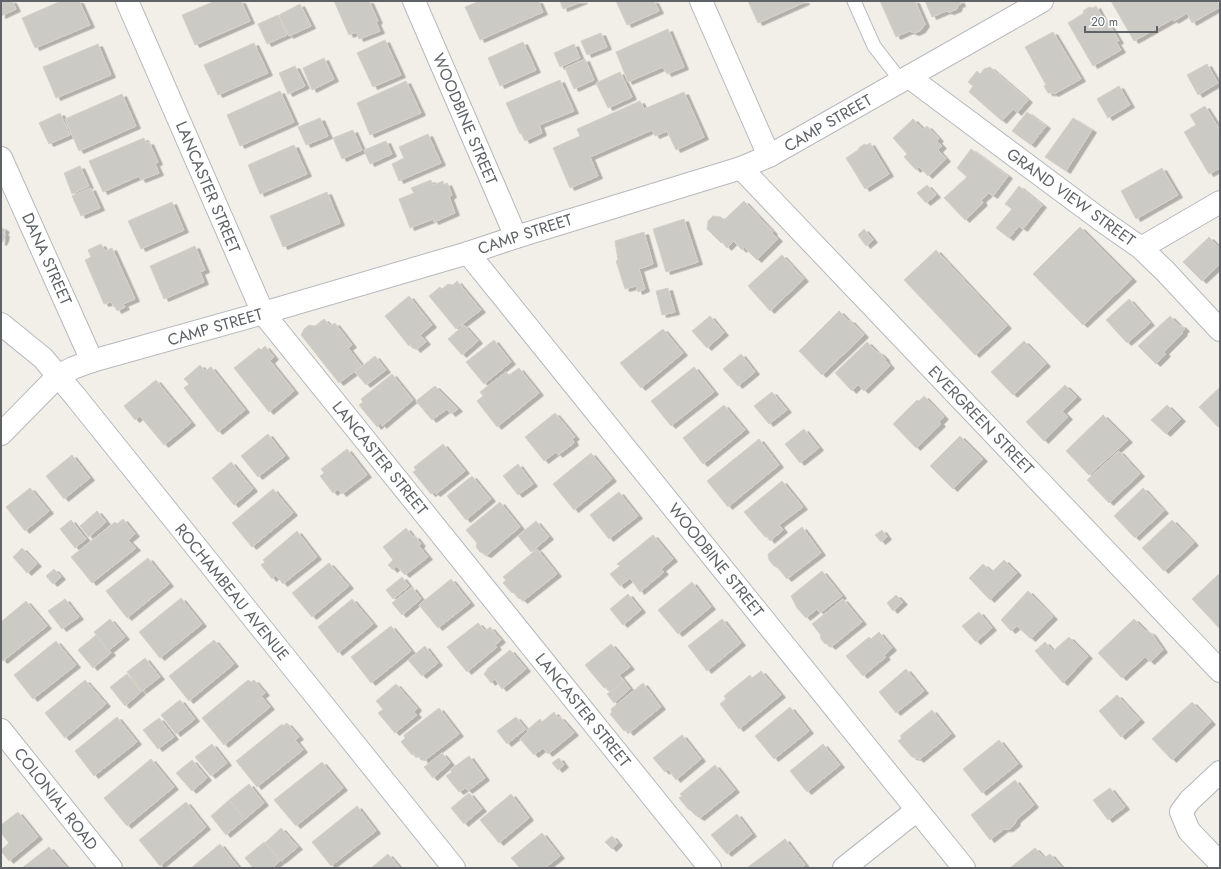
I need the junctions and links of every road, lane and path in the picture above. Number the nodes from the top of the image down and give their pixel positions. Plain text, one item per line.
1 (127, 1) edge
2 (414, 1) edge
3 (701, 1) edge
4 (854, 1) edge
5 (1042, 1) edge
6 (905, 79) junction
7 (769, 156) junction
8 (1, 158) edge
9 (741, 168) junction
10 (1220, 202) edge
11 (516, 237) junction
12 (1141, 248) junction
13 (468, 253) junction
14 (263, 313) junction
15 (1, 324) edge
16 (1220, 330) edge
17 (92, 361) junction
18 (58, 376) junction
19 (1, 434) edge
20 (1220, 671) edge
21 (1, 730) edge
22 (1220, 772) edge
23 (917, 810) junction
24 (1220, 863) edge
25 (111, 868) edge
26 (454, 868) edge
27 (710, 868) edge
28 (844, 868) edge
29 (964, 868) edge

1 - 14 street, LANCASTER STREET
2 - 11 street, WOODBINE STREET
3 - 7 street
4 - 6 lane
5 - 6 street, CAMP STREET
6 - 7 street, CAMP STREET
6 - 12 street, GRAND VIEW STREET
7 - 9 street, CAMP STREET
8 - 17 street, DANA STREET
9 - 11 street, CAMP STREET
9 - 20 street, EVERGREEN STREET
10 - 12 street
11 - 13 street, CAMP STREET
12 - 16 street, GRAND VIEW STREET
13 - 14 street, CAMP STREET
13 - 23 street, WOODBINE STREET
14 - 17 street, CAMP STREET
14 - 27 street, LANCASTER STREET
15 - 18 street, ROCHAMBEAU AVENUE
17 - 18 street, CAMP STREET
18 - 19 street, CAMP STREET
18 - 26 street, ROCHAMBEAU AVENUE
21 - 25 street, COLONIAL ROAD
22 - 24 street
23 - 28 street
23 - 29 street, WOODBINE STREET

